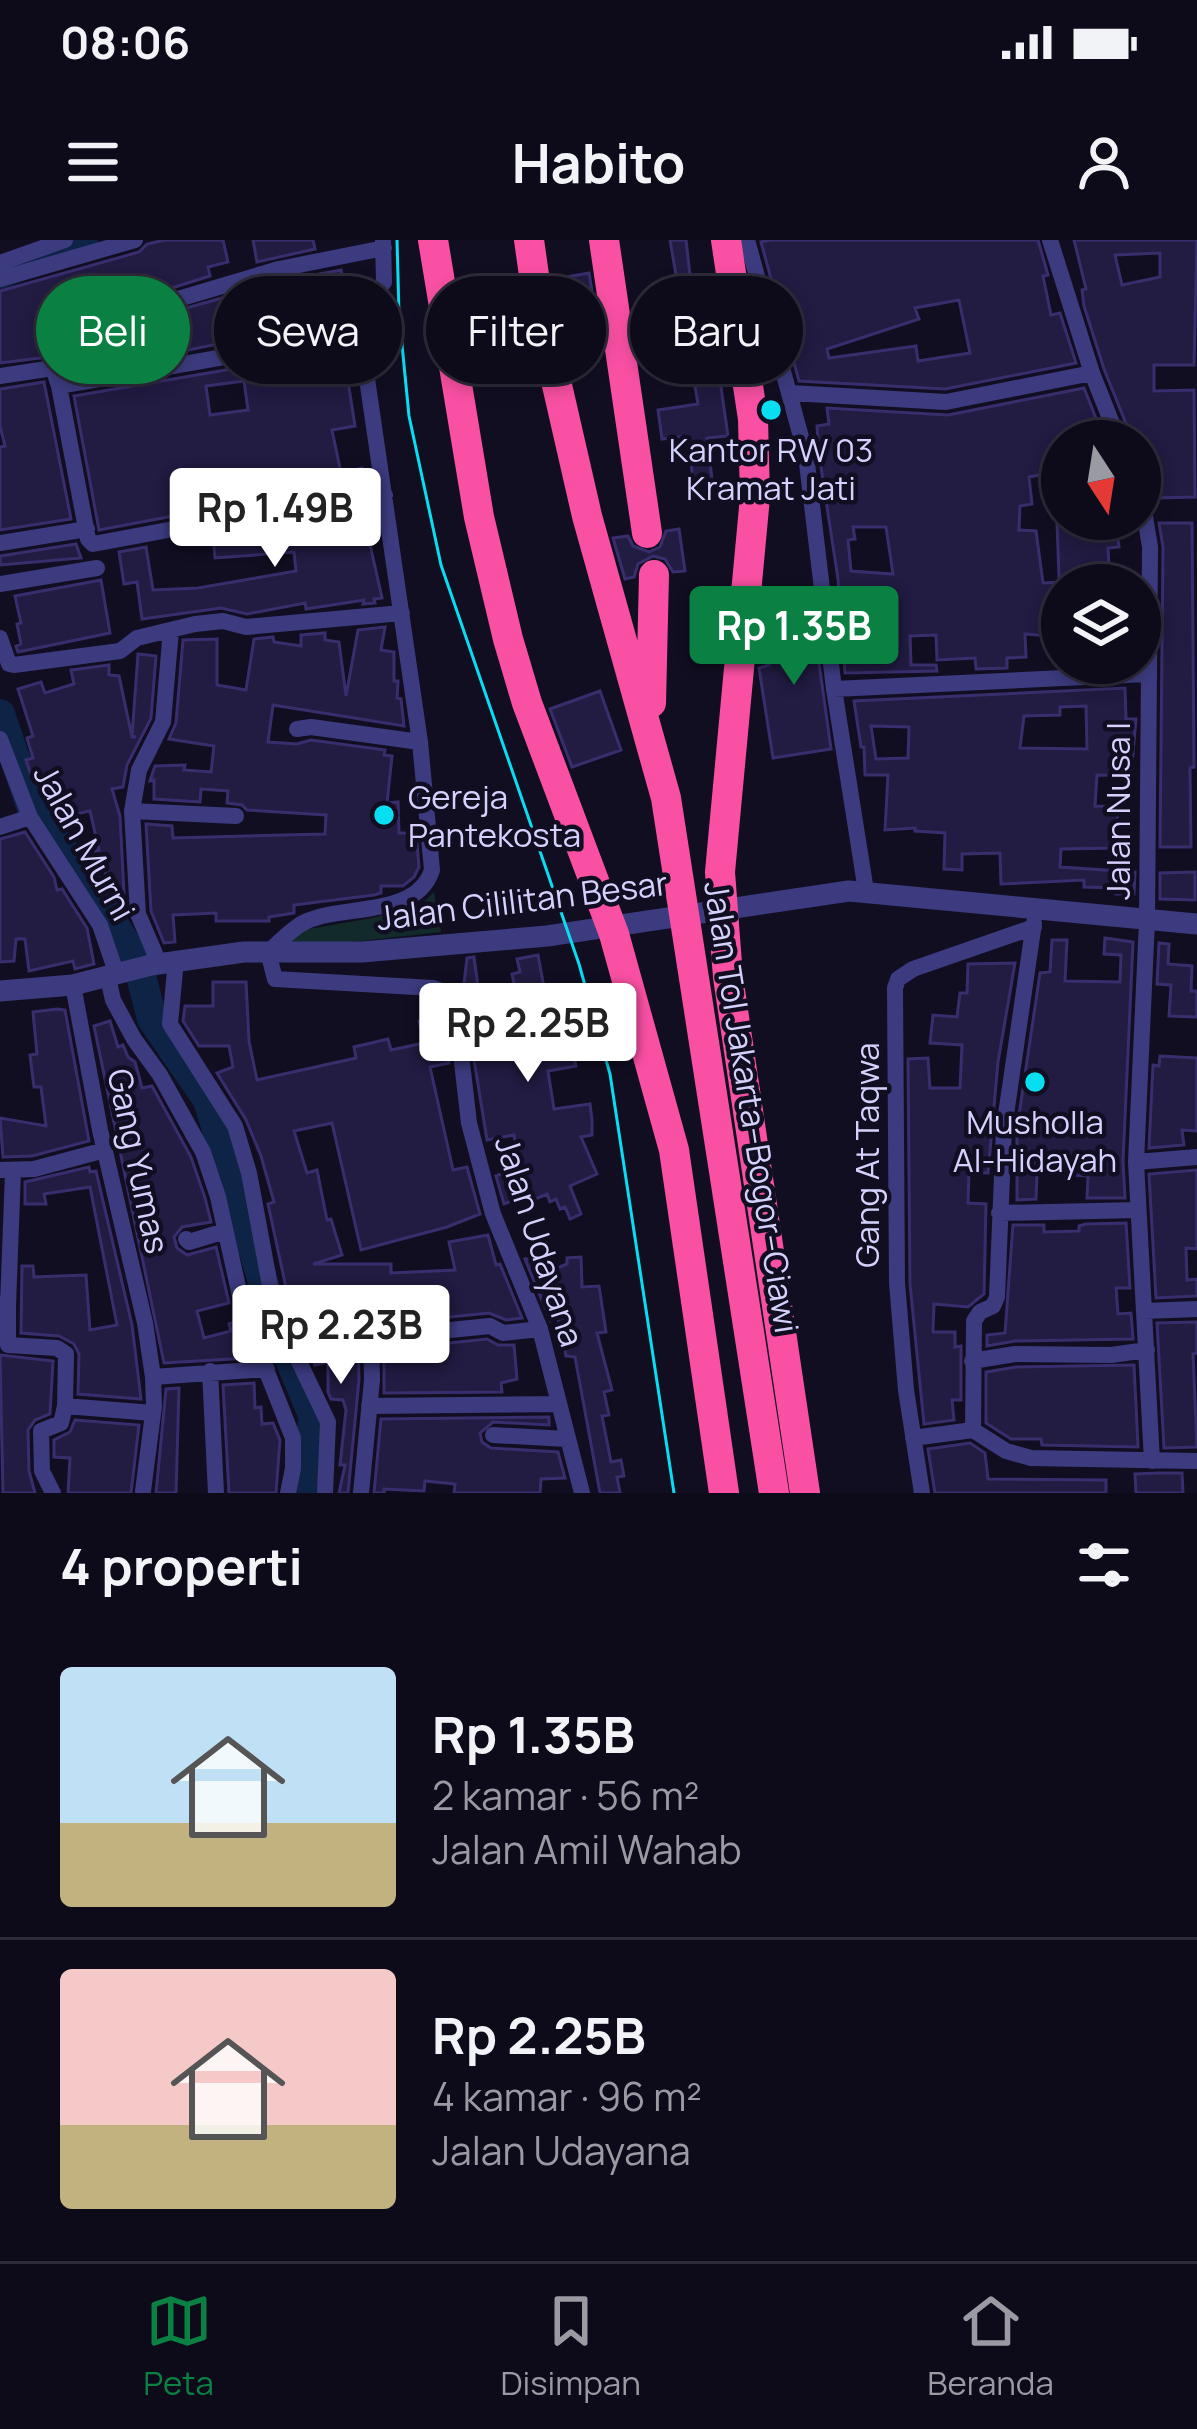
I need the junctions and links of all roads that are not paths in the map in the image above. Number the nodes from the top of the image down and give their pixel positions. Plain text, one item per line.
1 (65, 240) edge
2 (135, 240) edge
3 (434, 240) edge
4 (529, 240) edge
5 (604, 240) edge
6 (726, 240) edge
7 (747, 240) edge
8 (1050, 240) edge
9 (383, 244) edge
10 (98, 245) edge
11 (26, 247) edge
12 (0, 263) edge
13 (384, 276) edge
14 (0, 279) edge
15 (190, 295) edge
16 (1092, 374) junction
17 (0, 376) edge
18 (69, 384) edge
19 (368, 384) edge
20 (59, 386) junction
21 (791, 393) junction
22 (1111, 420) edge
23 (385, 495) junction
24 (647, 533) dead end
25 (87, 534) junction
26 (0, 543) edge
27 (97, 568) dead end
28 (654, 575) dead end
29 (0, 584) edge
30 (402, 613) junction
31 (171, 629) junction
32 (0, 638) edge
33 (4, 665) edge
34 (1041, 679) edge
35 (1147, 684) edge
36 (834, 689) junction
37 (297, 729) dead end
38 (650, 733) junction
39 (0, 739) edge
40 (421, 742) junction
41 (5, 772) edge
42 (132, 812) junction
43 (236, 816) dead end
44 (30, 817) junction
45 (0, 827) edge
46 (866, 891) junction
47 (1035, 919) junction
48 (1147, 921) junction
49 (1197, 924) edge
50 (268, 952) junction
51 (162, 963) junction
52 (116, 975) junction
53 (73, 985) junction
54 (0, 991) edge
55 (105, 1150) junction
56 (1197, 1157) edge
57 (1136, 1162) junction
58 (6, 1171) edge
59 (1136, 1210) junction
60 (999, 1213) junction
61 (225, 1231) junction
62 (186, 1240) dead end
63 (4, 1305) edge
64 (1197, 1310) edge
65 (1144, 1311) junction
66 (540, 1329) junction
67 (371, 1330) junction
68 (287, 1334) junction
69 (1147, 1349) junction
70 (972, 1361) junction
71 (267, 1370) junction
72 (210, 1371) junction
73 (153, 1377) junction
74 (559, 1404) junction
75 (65, 1406) junction
76 (369, 1406) junction
77 (153, 1412) junction
78 (973, 1430) junction
79 (493, 1436) dead end
80 (913, 1438) junction
81 (567, 1439) junction
82 (1152, 1461) junction
83 (1197, 1461) edge
84 (143, 1491) edge
85 (53, 1493) edge
86 (216, 1493) edge
87 (288, 1493) edge
88 (325, 1493) edge
89 (361, 1493) edge
90 (582, 1493) edge
91 (724, 1493) edge
92 (774, 1493) edge
93 (806, 1493) edge
94 (922, 1493) edge

1 - 11 street
2 - 10 street
3 - 91 highway
4 - 38 highway, Jalan Tol Jakarta–Bogor–Ciawi
5 - 24 highway
6 - 93 highway
7 - 21 street
8 - 16 street
9 - 13 street
9 - 15 street
10 - 14 street
11 - 12 street
16 - 21 street
16 - 22 street
17 - 20 street
18 - 20 street
19 - 23 street
20 - 25 street
21 - 36 street
23 - 25 street
23 - 30 street
25 - 26 street
27 - 29 street
28 - 38 highway, Jalan Tol Jakarta–Bogor–Ciawi
30 - 31 street
30 - 40 street
31 - 33 street
31 - 42 street
32 - 33 street
34 - 36 street
35 - 48 street, Jalan Nusa I
36 - 46 street
37 - 40 street
38 - 92 highway, Jalan Tol Jakarta–Bogor–Ciawi
39 - 41 street, Jalan Murni
40 - 50 street
41 - 44 street, Jalan Murni
42 - 43 street
42 - 51 street
44 - 45 street
44 - 52 street, Jalan Murni
46 - 47 street, Jalan Cililitan Besar
46 - 50 street, Jalan Cililitan Besar
47 - 48 street, Jalan Cililitan Besar
47 - 60 street
47 - 80 street, Gang At Taqwa
48 - 49 street, Jalan Cililitan Besar
48 - 57 street, Jalan Nusa I
50 - 51 street, Jalan Cililitan Besar
50 - 66 street, Jalan Udayana
51 - 52 street, Jalan Cililitan Besar
51 - 68 street
52 - 53 street, Jalan Cililitan Besar
52 - 61 street, Jalan Murni
53 - 54 street, Jalan Cililitan Besar
53 - 55 street, Gang Yumas
55 - 58 street
55 - 73 street, Gang Yumas
56 - 57 street
57 - 59 street, Jalan Nusa I
58 - 63 street
59 - 60 street
59 - 65 street, Jalan Nusa I
60 - 70 street
61 - 62 street
61 - 71 street, Jalan Murni
63 - 75 street
64 - 65 street
65 - 69 street, Jalan Nusa I
66 - 67 street
66 - 74 street, Jalan Udayana
67 - 68 street
67 - 76 street
68 - 88 street
69 - 70 street
69 - 82 street, Jalan Nusa I
70 - 78 street
71 - 72 street
71 - 87 street, Jalan Murni
72 - 73 street
72 - 86 street
73 - 77 street, Gang Yumas
74 - 76 street
74 - 81 street, Jalan Udayana
75 - 77 street
75 - 85 street
76 - 89 street
77 - 84 street, Gang Yumas
78 - 80 street
78 - 82 street
79 - 81 street
80 - 94 street, Gang At Taqwa
81 - 90 street, Jalan Udayana
82 - 83 street

